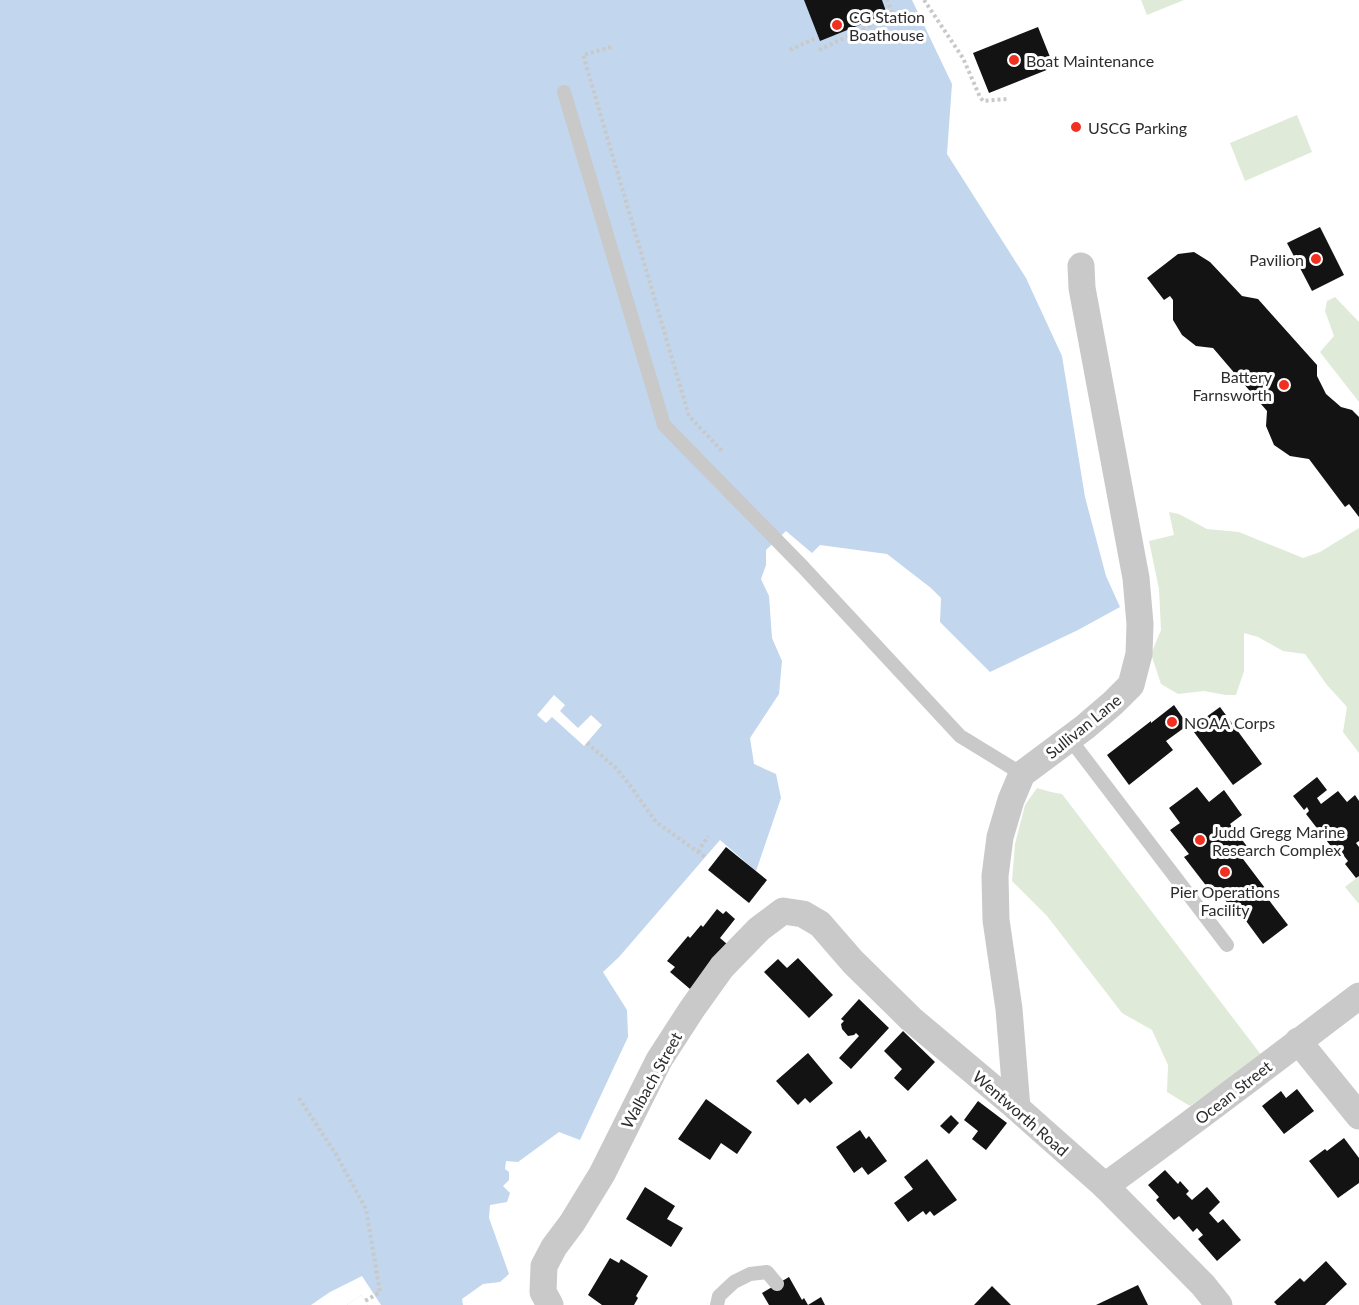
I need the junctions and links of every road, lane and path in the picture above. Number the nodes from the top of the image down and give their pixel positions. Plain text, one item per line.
1 (887, 0) edge
2 (924, 0) edge
3 (818, 37) dead end
4 (611, 47) dead end
5 (790, 50) dead end
6 (819, 50) dead end
7 (564, 92) dead end
8 (1008, 99) dead end
9 (1081, 266) dead end
10 (722, 452) dead end
11 (1070, 739) junction
12 (587, 743) dead end
13 (1022, 774) junction
14 (708, 836) dead end
15 (698, 852) junction
16 (705, 857) dead end
17 (820, 924) joint
18 (1227, 945) dead end
19 (1359, 996) edge
20 (1298, 1041) junction
21 (299, 1098) dead end
22 (1017, 1108) junction
23 (1359, 1116) edge
24 (1105, 1186) junction
25 (777, 1284) dead end
26 (365, 1301) dead end
27 (550, 1305) edge
28 (717, 1305) edge
29 (1219, 1305) edge

1 - 6 path
2 - 8 path
3 - 5 path
4 - 10 path
7 - 13 lane
9 - 11 street, Sullivan Lane
11 - 13 street, Sullivan Lane
11 - 18 lane
12 - 15 path
13 - 22 street
14 - 15 path
15 - 16 path
17 - 22 street, Wentworth Road
17 - 27 street, Walbach Street
19 - 20 street, Ocean Street
20 - 23 street
20 - 24 street, Ocean Street
21 - 26 path
22 - 24 street, Wentworth Road
24 - 29 street, Wentworth Road
25 - 28 lane

